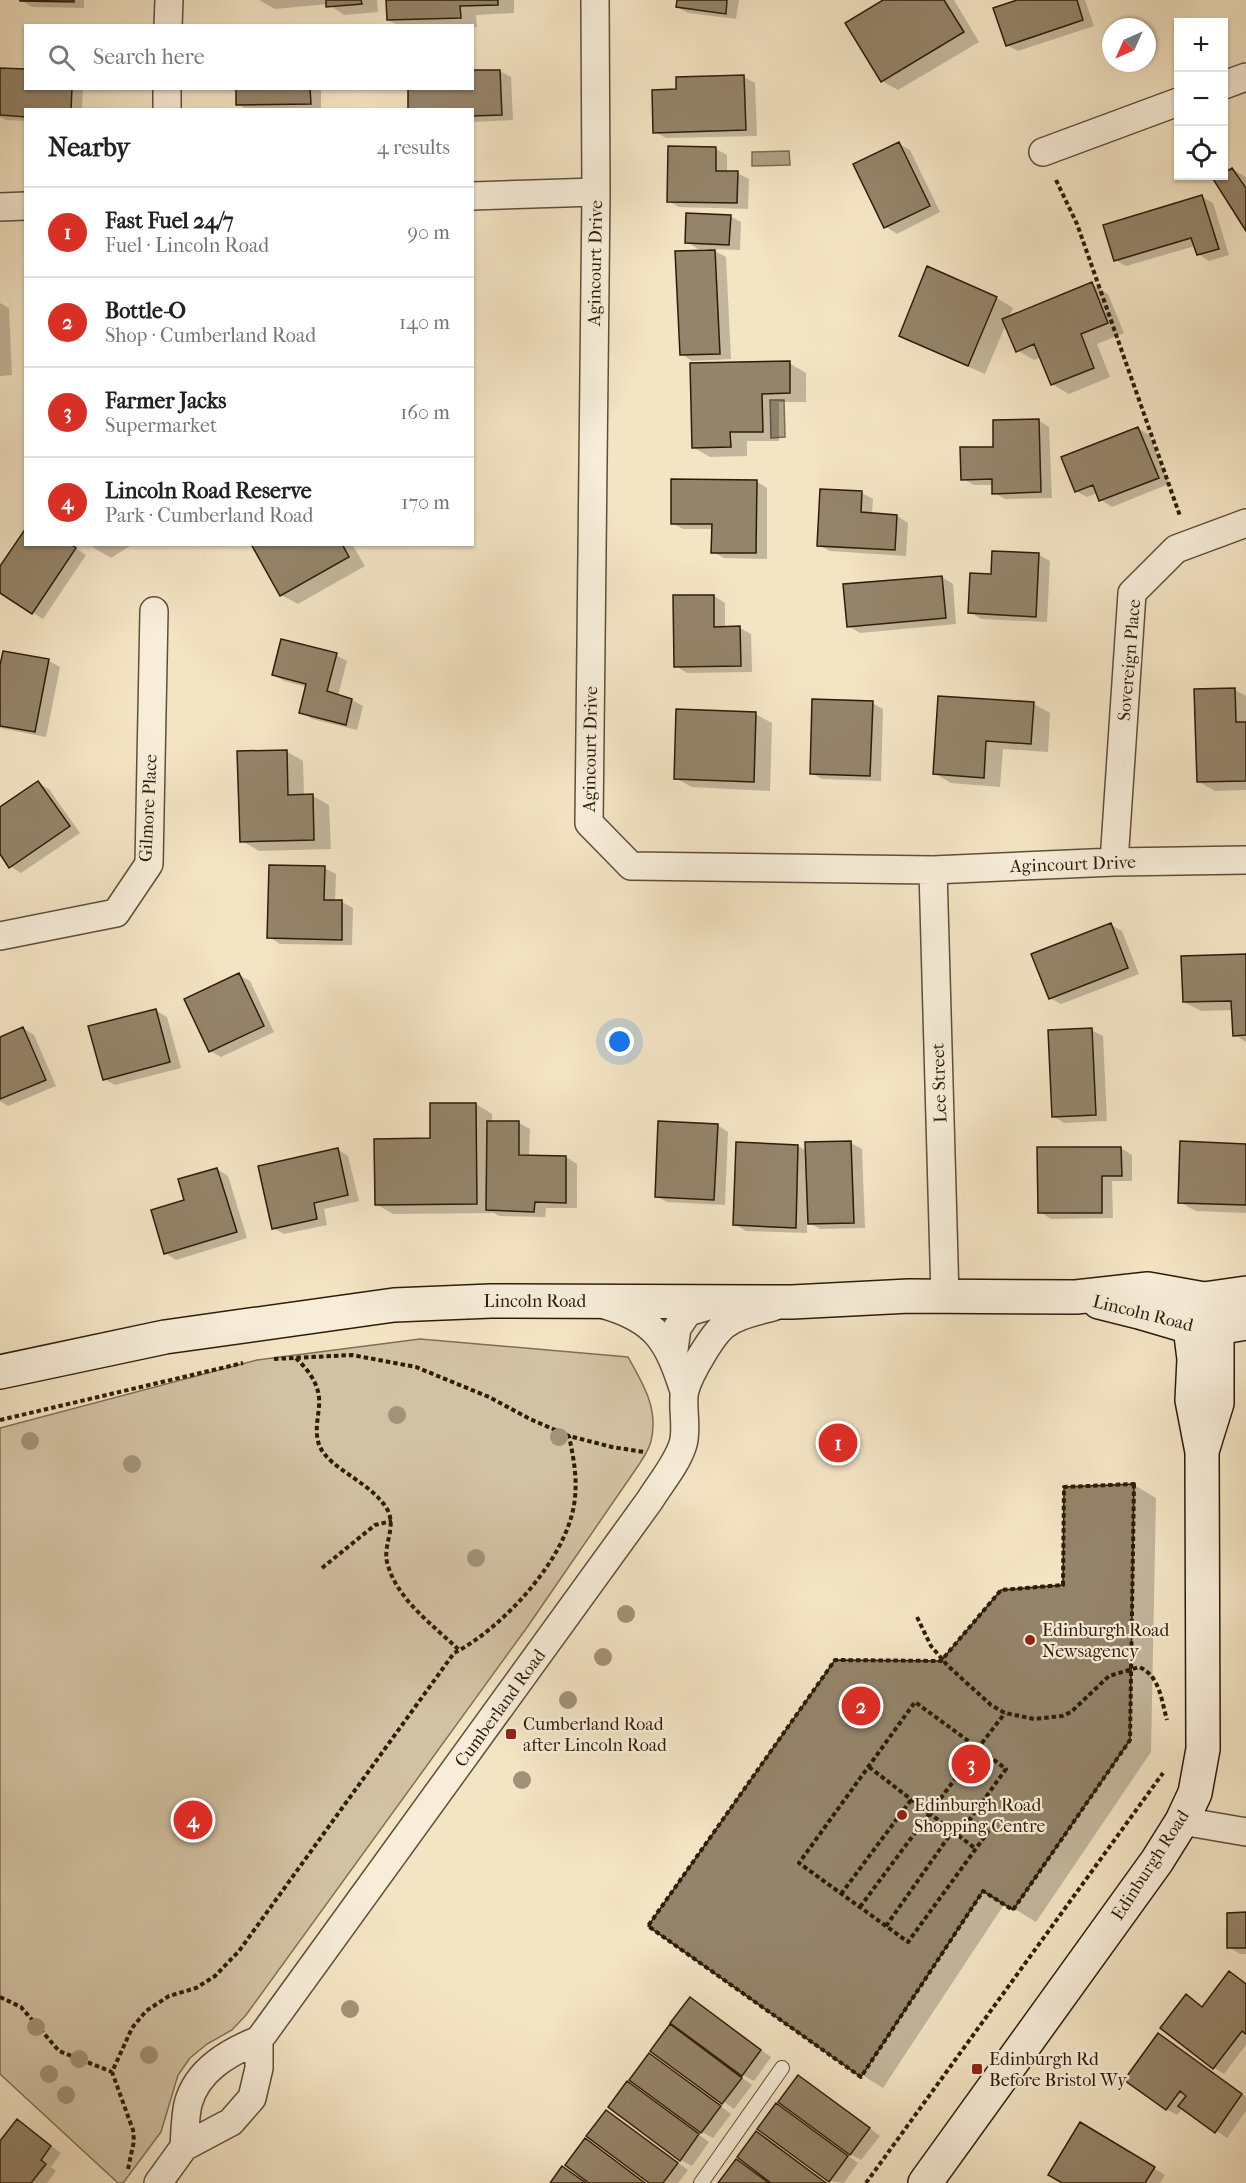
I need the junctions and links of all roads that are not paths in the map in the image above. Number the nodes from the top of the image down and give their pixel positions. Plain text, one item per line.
1 (169, 0) edge
2 (595, 0) edge
3 (168, 24) edge
4 (1246, 77) edge
5 (1228, 84) edge
6 (167, 90) edge
7 (1174, 104) edge
8 (167, 108) edge
9 (1043, 152) road end
10 (596, 192) junction
11 (474, 196) edge
12 (24, 206) edge
13 (0, 207) edge
14 (1246, 524) edge
15 (154, 611) dead end
16 (1246, 860) edge
17 (1114, 862) junction
18 (933, 870) junction
19 (0, 936) edge
20 (1246, 1293) edge
21 (945, 1297) junction
22 (591, 1301) junction
23 (792, 1302) junction
24 (675, 1307) junction
25 (1214, 1319) edge
26 (673, 1357) junction
27 (700, 1359) junction
28 (0, 1372) edge
29 (684, 1390) junction
30 (1182, 1821) junction
31 (1246, 1832) edge
32 (259, 2040) junction
33 (782, 2068) dead end
34 (184, 2147) junction
35 (158, 2183) edge
36 (701, 2183) edge
37 (925, 2183) edge

1 - 3 street
2 - 10 street, Agincourt Drive
4 - 5 street
6 - 8 street
7 - 9 street
10 - 11 street
10 - 18 street, Agincourt Drive
12 - 13 street
14 - 17 street, Sovereign Place
15 - 19 street, Gilmore Place
16 - 17 street, Agincourt Drive
17 - 18 street, Agincourt Drive
18 - 21 street, Lee Street
20 - 25 street, Lincoln Road
21 - 23 street, Lincoln Road
21 - 25 street, Lincoln Road
22 - 24 street, Lincoln Road
22 - 26 street
22 - 28 street, Lincoln Road
23 - 24 street, Lincoln Road
23 - 27 street, Cumberland Road
24 - 26 street
24 - 27 street
25 - 30 street, Edinburgh Road
26 - 29 street
27 - 29 street, Cumberland Road
29 - 32 street, Cumberland Road
30 - 31 street
30 - 37 street, Edinburgh Road
32 - 34 street, Cumberland Road
32 - 34 street
33 - 36 lane
34 - 35 street

